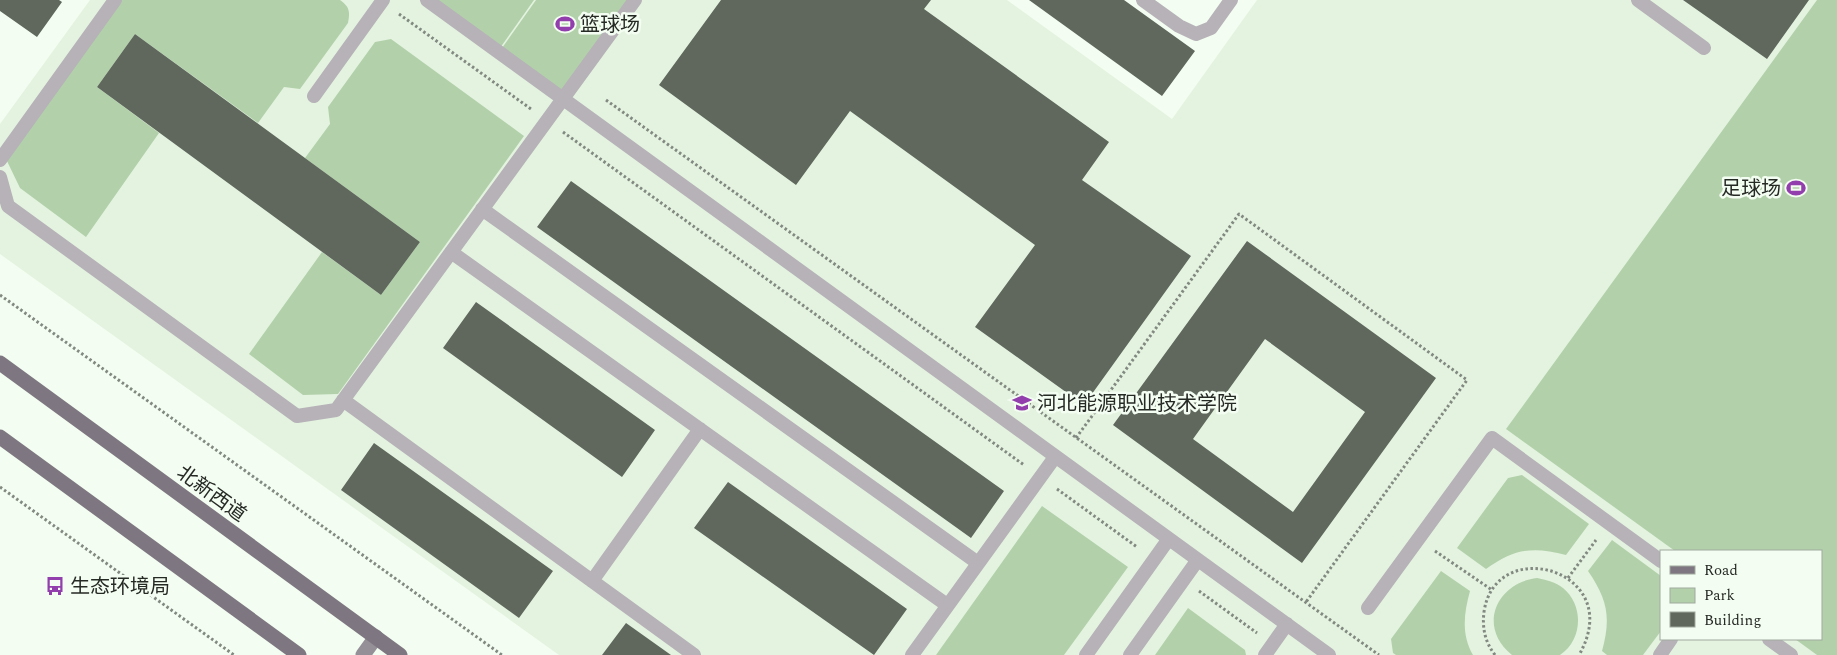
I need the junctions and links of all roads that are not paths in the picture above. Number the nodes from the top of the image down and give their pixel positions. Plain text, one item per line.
1 (114, 0) edge
2 (427, 0) edge
3 (635, 0) edge
4 (1143, 0) edge
5 (1231, 0) edge
6 (1638, 0) edge
7 (382, 1) edge
8 (1704, 48) dead end
9 (314, 96) dead end
10 (563, 98) junction
11 (0, 160) edge
12 (0, 177) edge
13 (482, 209) junction
14 (451, 252) junction
15 (0, 363) edge
16 (343, 400) junction
17 (700, 428) junction
18 (0, 437) edge
19 (1055, 457) junction
20 (1168, 540) junction
21 (1660, 559) edge
22 (1197, 561) junction
23 (978, 563) junction
24 (592, 581) junction
25 (947, 605) junction
26 (1368, 608) dead end
27 (1287, 624) junction
28 (376, 637) junction
29 (1671, 640) edge
30 (1770, 640) edge
31 (1268, 650) edge
32 (299, 655) edge
33 (364, 655) edge
34 (400, 655) edge
35 (694, 655) edge
36 (912, 655) edge
37 (1086, 655) edge
38 (1130, 655) edge
39 (1329, 655) edge
40 (1660, 655) edge
41 (1791, 655) edge

1 - 11 lane
2 - 10 lane
3 - 10 lane
4 - 5 lane
6 - 8 lane
7 - 9 lane
10 - 13 lane
10 - 19 lane
12 - 16 lane
13 - 14 lane
13 - 23 lane
14 - 16 lane
14 - 17 lane
15 - 28 main road, 北新西道
16 - 24 lane
17 - 24 lane
17 - 25 lane
18 - 32 main road
19 - 20 lane
19 - 23 lane
20 - 22 lane
20 - 37 lane
21 - 26 lane
22 - 27 lane
22 - 38 lane
23 - 25 lane
24 - 35 lane
25 - 36 lane
27 - 31 lane
27 - 39 lane
28 - 33 main road
28 - 34 main road, 北新西道
29 - 40 lane
30 - 41 lane

